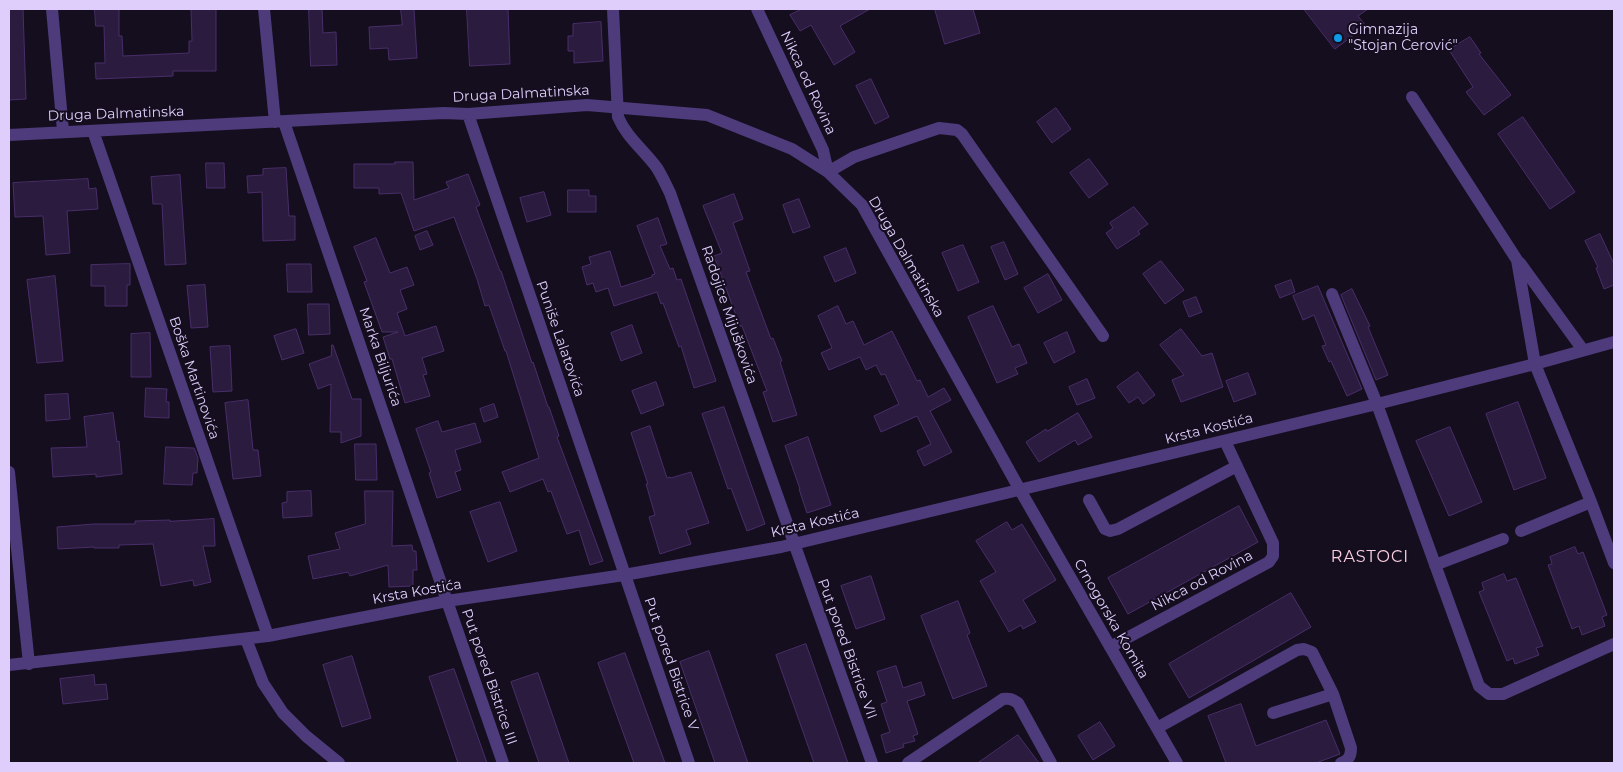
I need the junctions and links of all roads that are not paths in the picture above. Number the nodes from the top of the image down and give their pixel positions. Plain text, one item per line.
1 (52, 9) edge
2 (264, 9) edge
3 (613, 9) edge
4 (757, 9) edge
5 (1412, 97) dead end
6 (617, 107) junction
7 (468, 114) junction
8 (279, 122) junction
9 (93, 130) junction
10 (63, 131) junction
11 (9, 135) edge
12 (828, 172) junction
13 (1517, 260) junction
14 (1332, 294) dead end
15 (1103, 336) dead end
16 (1614, 342) edge
17 (1583, 350) junction
18 (1535, 364) junction
19 (1377, 404) junction
20 (1225, 441) junction
21 (1237, 466) junction
22 (9, 472) edge
23 (1020, 490) junction
24 (1089, 500) dead end
25 (1591, 502) junction
26 (12, 519) edge
27 (1521, 531) dead end
28 (1503, 538) dead end
29 (794, 544) junction
30 (1614, 563) edge
31 (1436, 565) junction
32 (624, 575) junction
33 (446, 601) junction
34 (268, 636) junction
35 (246, 638) junction
36 (1614, 644) edge
37 (1110, 646) junction
38 (29, 664) junction
39 (9, 665) edge
40 (1333, 694) junction
41 (1273, 713) dead end
42 (1157, 728) junction
43 (339, 763) edge
44 (503, 763) edge
45 (689, 763) edge
46 (872, 763) edge
47 (908, 763) edge
48 (1051, 763) edge
49 (1177, 763) edge
50 (1341, 763) edge

1 - 10 street
2 - 8 street, Marka Biljurića
3 - 6 street, Radojice Mijuškovića
4 - 12 street, Nikca od Rovina
5 - 13 street
6 - 7 street, Druga Dalmatinska
6 - 12 street, Druga Dalmatinska
6 - 29 street, Radojice Mijuškovića
7 - 8 street, Druga Dalmatinska
7 - 32 street, Puniše Lalatovića
8 - 9 street, Druga Dalmatinska
8 - 33 street, Marka Biljurića
9 - 10 street, Druga Dalmatinska
9 - 34 street, Boška Martinovića
10 - 11 street, Druga Dalmatinska
12 - 15 street
12 - 23 street, Druga Dalmatinska
13 - 17 street
13 - 18 street
14 - 19 street
16 - 17 street, Krsta Kostića
17 - 18 street, Krsta Kostića
18 - 19 street, Krsta Kostića
18 - 25 street
19 - 20 street, Krsta Kostića
19 - 31 street
20 - 21 street, Nikca od Rovina
20 - 23 street, Krsta Kostića
21 - 24 street
21 - 37 street, Nikca od Rovina
22 - 26 street
23 - 29 street, Krsta Kostića
23 - 37 street, Crnogorska Komita
25 - 27 street
25 - 30 street
26 - 38 street
28 - 31 street
29 - 32 street, Krsta Kostića
29 - 46 street, Put pored Bistrice VII
31 - 36 street
32 - 33 street, Krsta Kostića
32 - 45 street, Put pored Bistrice V
33 - 34 street, Krsta Kostića
33 - 44 street, Put pored Bistrice III
34 - 35 street, Krsta Kostića
35 - 38 street, Krsta Kostića
35 - 43 street
37 - 42 street, Crnogorska Komita
38 - 39 street, Krsta Kostića
40 - 41 street
40 - 42 street
40 - 50 street
42 - 49 street, Crnogorska Komita
47 - 48 street

